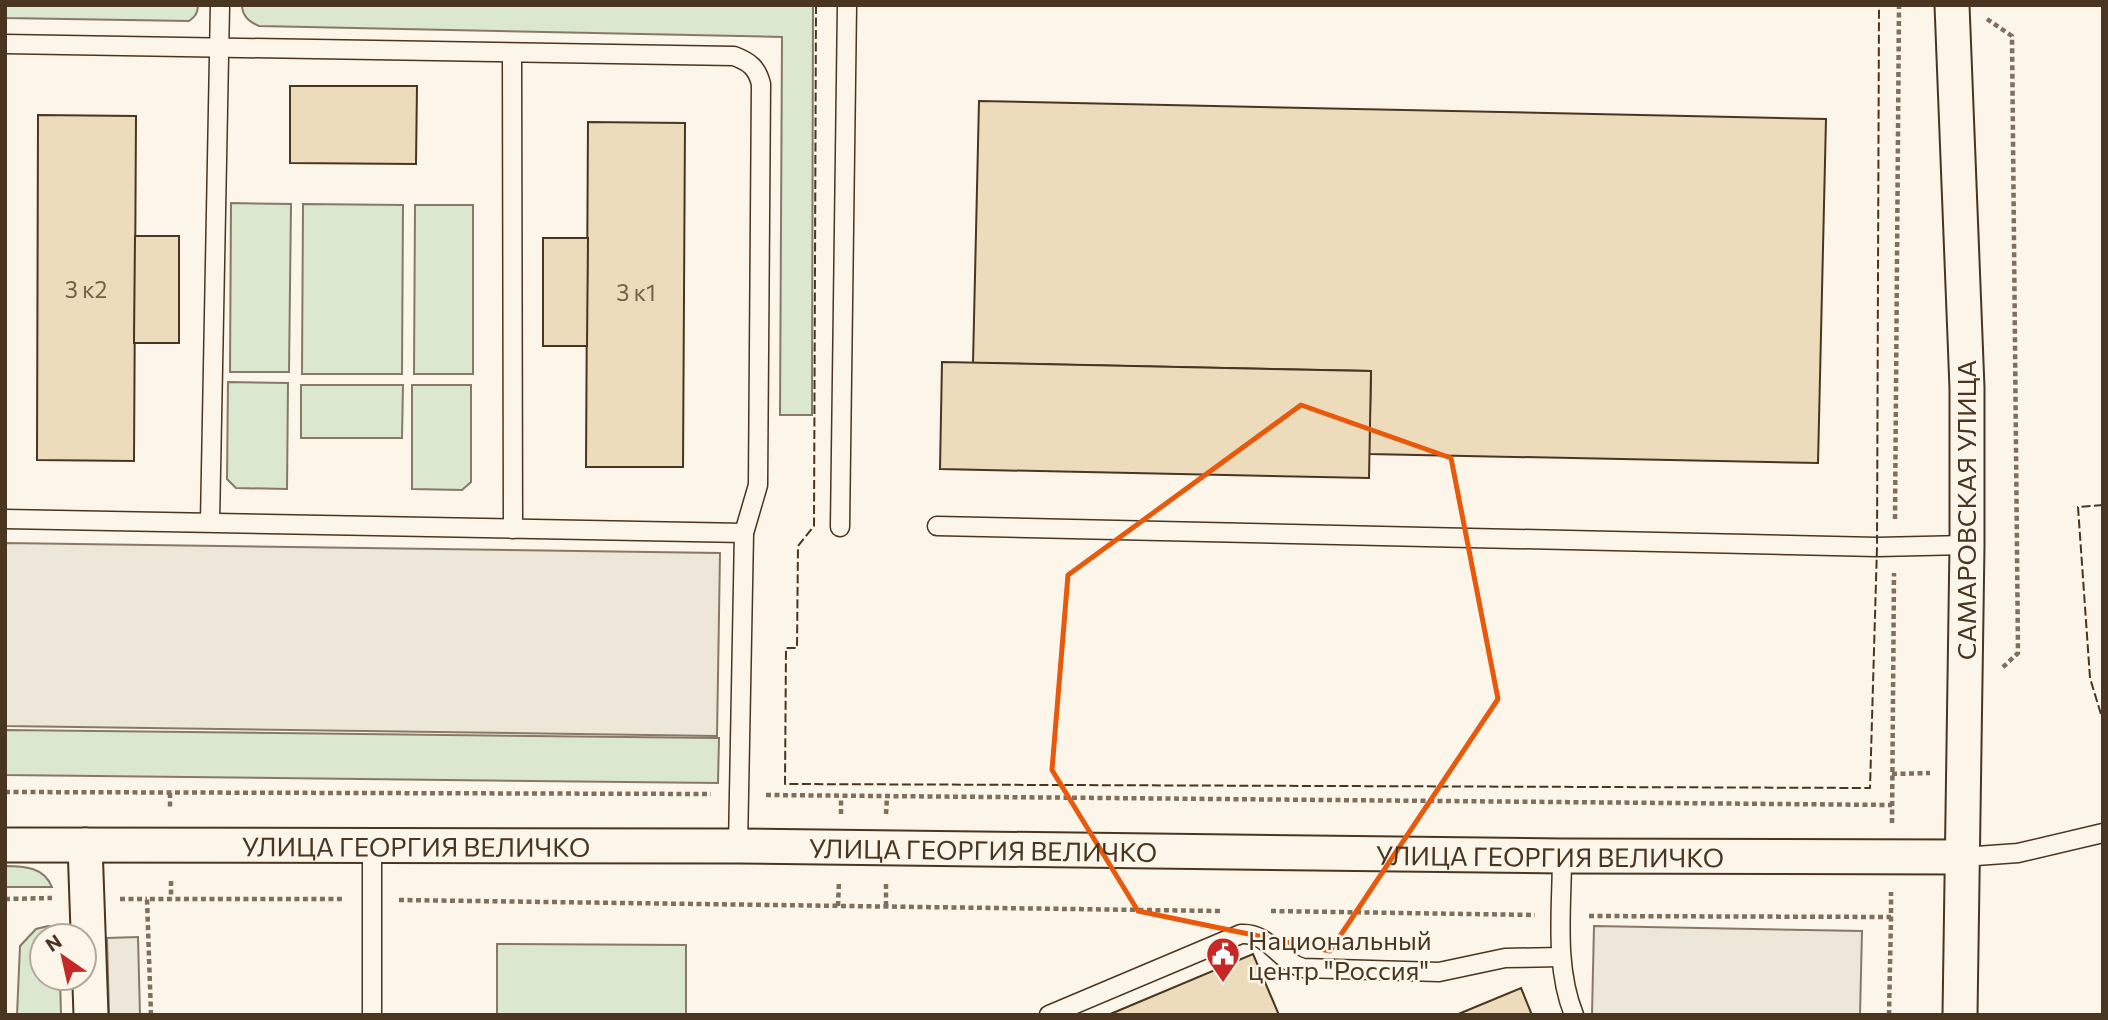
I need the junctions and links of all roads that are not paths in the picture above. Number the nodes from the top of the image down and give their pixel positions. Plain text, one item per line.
1 (220, 5) edge
2 (847, 5) edge
3 (1952, 5) edge
4 (5, 44) edge
5 (220, 48) junction
6 (512, 53) junction
7 (5, 519) edge
8 (210, 522) junction
9 (937, 526) dead end
10 (841, 527) dead end
11 (513, 529) junction
12 (744, 533) junction
13 (1967, 545) junction
14 (2103, 833) edge
15 (5, 845) edge
16 (85, 845) junction
17 (738, 846) junction
18 (372, 847) junction
19 (1562, 856) junction
20 (1962, 858) junction
21 (1561, 957) junction
22 (91, 1015) edge
23 (372, 1015) edge
24 (1049, 1015) edge
25 (1574, 1015) edge
26 (1961, 1015) edge

1 - 5 lane
2 - 10 lane
3 - 13 street, САМАРОВСКАЯ УЛИЦА
4 - 5 lane
5 - 6 lane
5 - 8 lane
6 - 11 lane
6 - 12 lane
7 - 8 lane
8 - 11 lane
9 - 13 lane
11 - 12 lane
12 - 17 lane
13 - 20 street, САМАРОВСКАЯ УЛИЦА
14 - 20 lane
15 - 16 street, УЛИЦА ГЕОРГИЯ ВЕЛИЧКО
16 - 18 street, УЛИЦА ГЕОРГИЯ ВЕЛИЧКО
16 - 22 street
17 - 18 street, УЛИЦА ГЕОРГИЯ ВЕЛИЧКО
17 - 19 street, УЛИЦА ГЕОРГИЯ ВЕЛИЧКО
18 - 23 lane
19 - 20 street, УЛИЦА ГЕОРГИЯ ВЕЛИЧКО
19 - 21 lane
20 - 26 street, САМАРОВСКАЯ УЛИЦА
21 - 24 lane
21 - 25 lane

